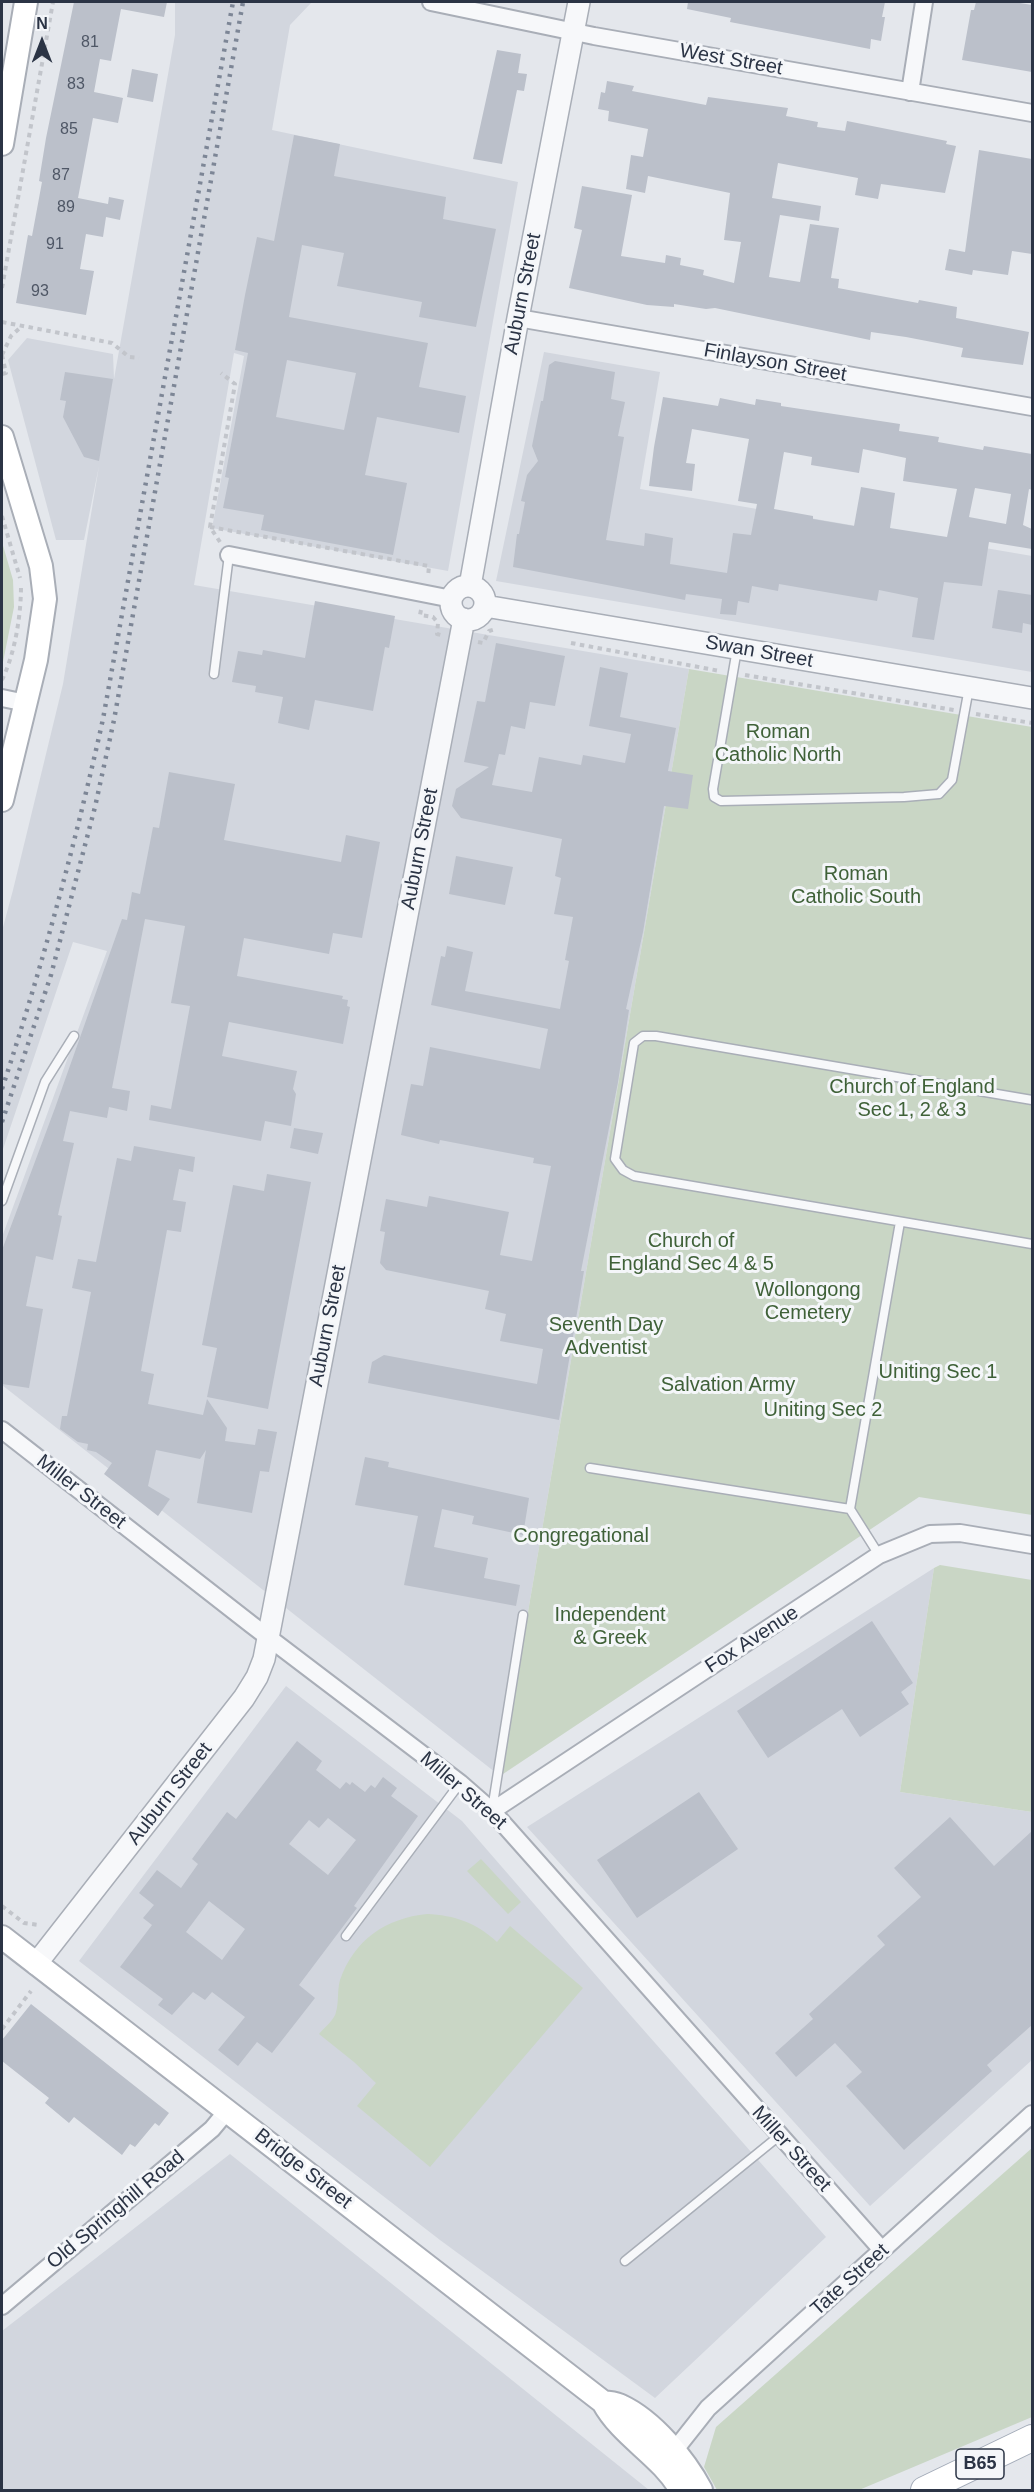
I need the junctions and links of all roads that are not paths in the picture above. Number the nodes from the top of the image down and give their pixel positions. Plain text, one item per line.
1 (26, 2) edge
2 (431, 2) edge
3 (579, 2) edge
4 (924, 2) edge
5 (574, 32) junction
6 (910, 92) junction
7 (1032, 113) edge
8 (2, 144) edge
9 (518, 318) junction
10 (1032, 407) edge
11 (2, 436) edge
12 (229, 555) joint
13 (470, 586) junction
14 (452, 599) junction
15 (485, 606) junction
16 (464, 619) junction
17 (737, 649) junction
18 (214, 674) dead end
19 (969, 688) junction
20 (2, 698) edge
21 (1032, 698) edge
22 (26, 703) junction
23 (2, 800) edge
24 (74, 1036) dead end
25 (1032, 1100) edge
26 (2, 1201) edge
27 (900, 1222) junction
28 (1032, 1244) edge
29 (2, 1430) edge
30 (590, 1468) dead end
31 (850, 1509) junction
32 (1032, 1545) edge
33 (879, 1556) junction
34 (523, 1615) dead end
35 (268, 1638) junction
36 (460, 1783) junction
37 (492, 1811) junction
38 (346, 1936) dead end
39 (2, 1937) edge
40 (36, 1964) junction
41 (227, 2111) junction
42 (1032, 2114) edge
43 (779, 2136) junction
44 (882, 2250) junction
45 (625, 2260) dead end
46 (2, 2306) edge
47 (603, 2402) junction
48 (1032, 2438) edge
49 (674, 2451) junction
50 (681, 2490) edge
51 (701, 2490) edge
52 (924, 2490) edge

1 - 8 main road
2 - 5 street, West Street
3 - 5 street, Auburn Street
4 - 6 street
5 - 6 street, West Street
5 - 9 street, Auburn Street
6 - 7 street, West Street
9 - 10 street, Finlayson Street
9 - 13 street, Auburn Street
11 - 22 main road
12 - 14 street
12 - 18 lane
13 - 14 street
13 - 15 street
14 - 16 street
15 - 16 street
15 - 17 street, Swan Street
16 - 35 street, Auburn Street
17 - 19 street, Swan Street
17 - 19 lane
19 - 21 street, Swan Street
20 - 22 street
22 - 23 main road
24 - 26 lane
25 - 27 lane
27 - 28 lane
27 - 31 lane
29 - 35 street, Miller Street
30 - 31 lane
31 - 33 lane
32 - 33 street, Fox Avenue
33 - 37 street, Fox Avenue
34 - 37 lane
35 - 36 street, Miller Street
35 - 40 street, Auburn Street
36 - 37 street, Miller Street
36 - 38 lane
37 - 43 street, Miller Street
39 - 40 main road, Bridge Street
40 - 41 main road, Bridge Street
41 - 46 street, Old Springhill Road
41 - 47 main road, Bridge Street
42 - 44 street, Tate Street
43 - 44 street, Miller Street
43 - 45 lane
44 - 49 street, Tate Street
47 - 49 main road, Bridge Street
47 - 50 main road, Bridge Street
48 - 52 main road, B65
49 - 51 main road, Bridge Street

